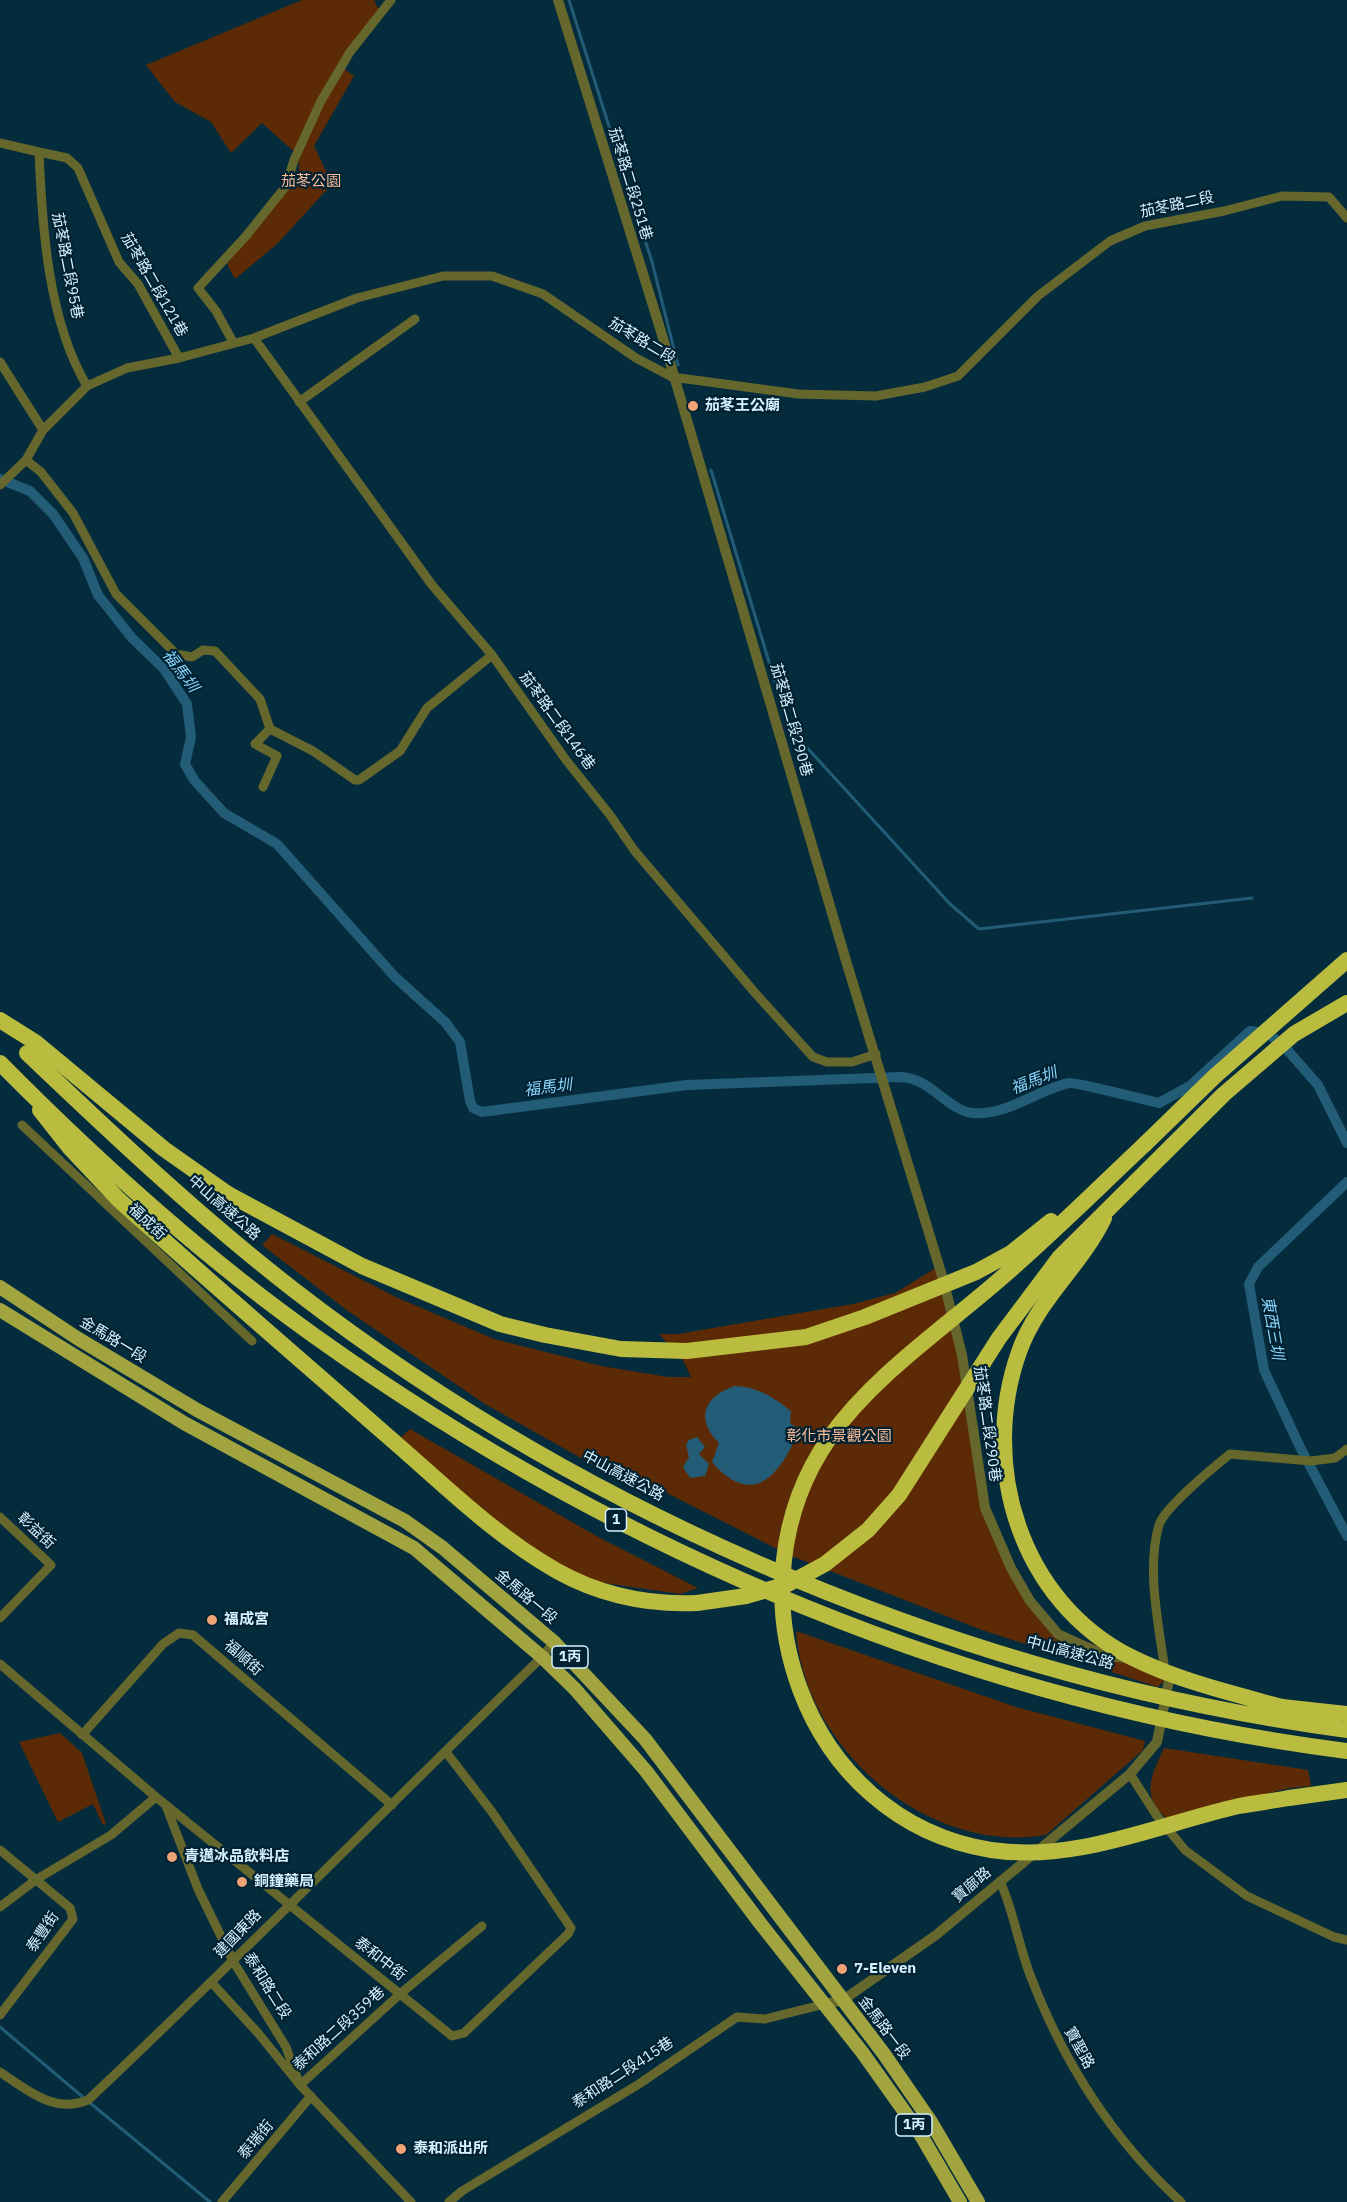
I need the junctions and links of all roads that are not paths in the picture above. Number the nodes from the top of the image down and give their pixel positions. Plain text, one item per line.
1 (391, 0) edge
2 (558, 0) edge
3 (0, 143) edge
4 (39, 152) junction
5 (1347, 218) edge
6 (415, 319) dead end
7 (254, 338) junction
8 (233, 342) junction
9 (179, 358) junction
10 (0, 362) edge
11 (672, 377) junction
12 (87, 386) junction
13 (299, 402) junction
14 (44, 430) junction
15 (23, 462) junction
16 (3, 483) edge
17 (492, 655) junction
18 (270, 729) junction
19 (263, 787) dead end
20 (1347, 960) edge
21 (1347, 1003) edge
22 (0, 1020) edge
23 (0, 1026) edge
24 (876, 1054) junction
25 (0, 1063) edge
26 (17, 1080) junction
27 (22, 1125) dead end
28 (1145, 1144) junction
29 (1111, 1205) junction
30 (0, 1287) edge
31 (0, 1310) edge
32 (252, 1341) dead end
33 (1347, 1449) edge
34 (1012, 1463) dead end
35 (0, 1517) edge
36 (0, 1618) edge
37 (554, 1642) junction
38 (542, 1657) junction
39 (1138, 1659) junction
40 (0, 1664) edge
41 (1167, 1673) junction
42 (1347, 1714) edge
43 (1347, 1730) edge
44 (82, 1734) junction
45 (1347, 1751) edge
46 (446, 1752) junction
47 (1130, 1774) junction
48 (1347, 1790) edge
49 (156, 1797) junction
50 (165, 1804) junction
51 (392, 1805) junction
52 (0, 1850) edge
53 (37, 1879) junction
54 (1000, 1881) junction
55 (288, 1905) junction
56 (0, 1907) edge
57 (482, 1926) dead end
58 (1347, 1940) edge
59 (233, 1961) junction
60 (212, 1983) junction
61 (400, 1994) junction
62 (843, 2000) junction
63 (825, 2004) junction
64 (0, 2015) edge
65 (0, 2072) edge
66 (300, 2085) junction
67 (311, 2096) junction
68 (222, 2202) edge
69 (411, 2202) edge
70 (449, 2202) edge
71 (960, 2202) edge
72 (978, 2202) edge
73 (1181, 2202) edge

1 - 8 street
2 - 11 street, 茄苳路二段251巷
3 - 4 street
4 - 9 street, 茄苳路二段121巷
4 - 12 street, 茄苳路二段95巷
5 - 11 street, 茄苳路二段
6 - 13 street
7 - 8 street, 茄苳路二段
7 - 11 street, 茄苳路二段
7 - 13 street, 茄苳路二段146巷
8 - 9 street, 茄苳路二段
9 - 12 street, 茄苳路二段
10 - 14 street
11 - 24 street, 茄苳路二段290巷
12 - 14 street, 茄苳路二段
13 - 17 street, 茄苳路二段146巷
14 - 15 street, 茄苳路二段
15 - 16 street, 茄苳路二段
15 - 18 street
17 - 18 street
17 - 24 street, 茄苳路二段146巷
18 - 19 street
20 - 28 highway
21 - 29 highway, bridge
22 - 28 highway, bridge
23 - 43 highway, 中山高速公路 / 1, bridge
24 - 39 street, 茄苳路二段290巷
25 - 26 highway, 1, bridge
26 - 29 highway, bridge
26 - 45 highway, 1, bridge
27 - 32 street, 福成街
28 - 48 highway, bridge
29 - 42 highway, bridge
30 - 37 main road, 金馬路一段 / 1丙
31 - 38 main road, 1丙
33 - 41 street
34 - 39 street
35 - 36 street, 彰益街
37 - 38 street, 建國東路
37 - 62 main road, 金馬路一段 / 1丙
38 - 46 street, 建國東路
38 - 63 main road, 1丙
39 - 41 street, 茄苳路二段290巷
40 - 44 street, 泰和中街
41 - 47 street, 寶廍路
44 - 49 street, 泰和中街
44 - 51 street, 福順街
46 - 51 street, 建國東路
46 - 61 street, 泰和中街
47 - 54 street, 寶廍路
47 - 58 street
49 - 50 street, 泰和中街
49 - 53 street
50 - 55 street, 泰和中街
50 - 59 street, 泰和路二段
51 - 55 street, 建國東路
52 - 53 street, 泰豐街
53 - 56 street
53 - 64 street, 泰豐街
54 - 62 street, 寶廍路
54 - 73 street, 寶聖路
55 - 59 street, 建國東路
55 - 61 street, 泰和中街
57 - 61 street, 泰和路二段359巷
59 - 60 street, 建國東路
59 - 66 street, 泰和路二段
60 - 65 street, 建國東路
60 - 66 street, 泰和路二段
61 - 66 street, 泰和路二段359巷
62 - 63 street, 寶廍路
62 - 72 main road, 金馬路一段 / 1丙
63 - 70 street, 泰和路二段415巷
63 - 71 main road, 1丙
66 - 67 street, 泰和路二段
67 - 68 street, 泰瑞街
67 - 69 street, 泰和路二段

